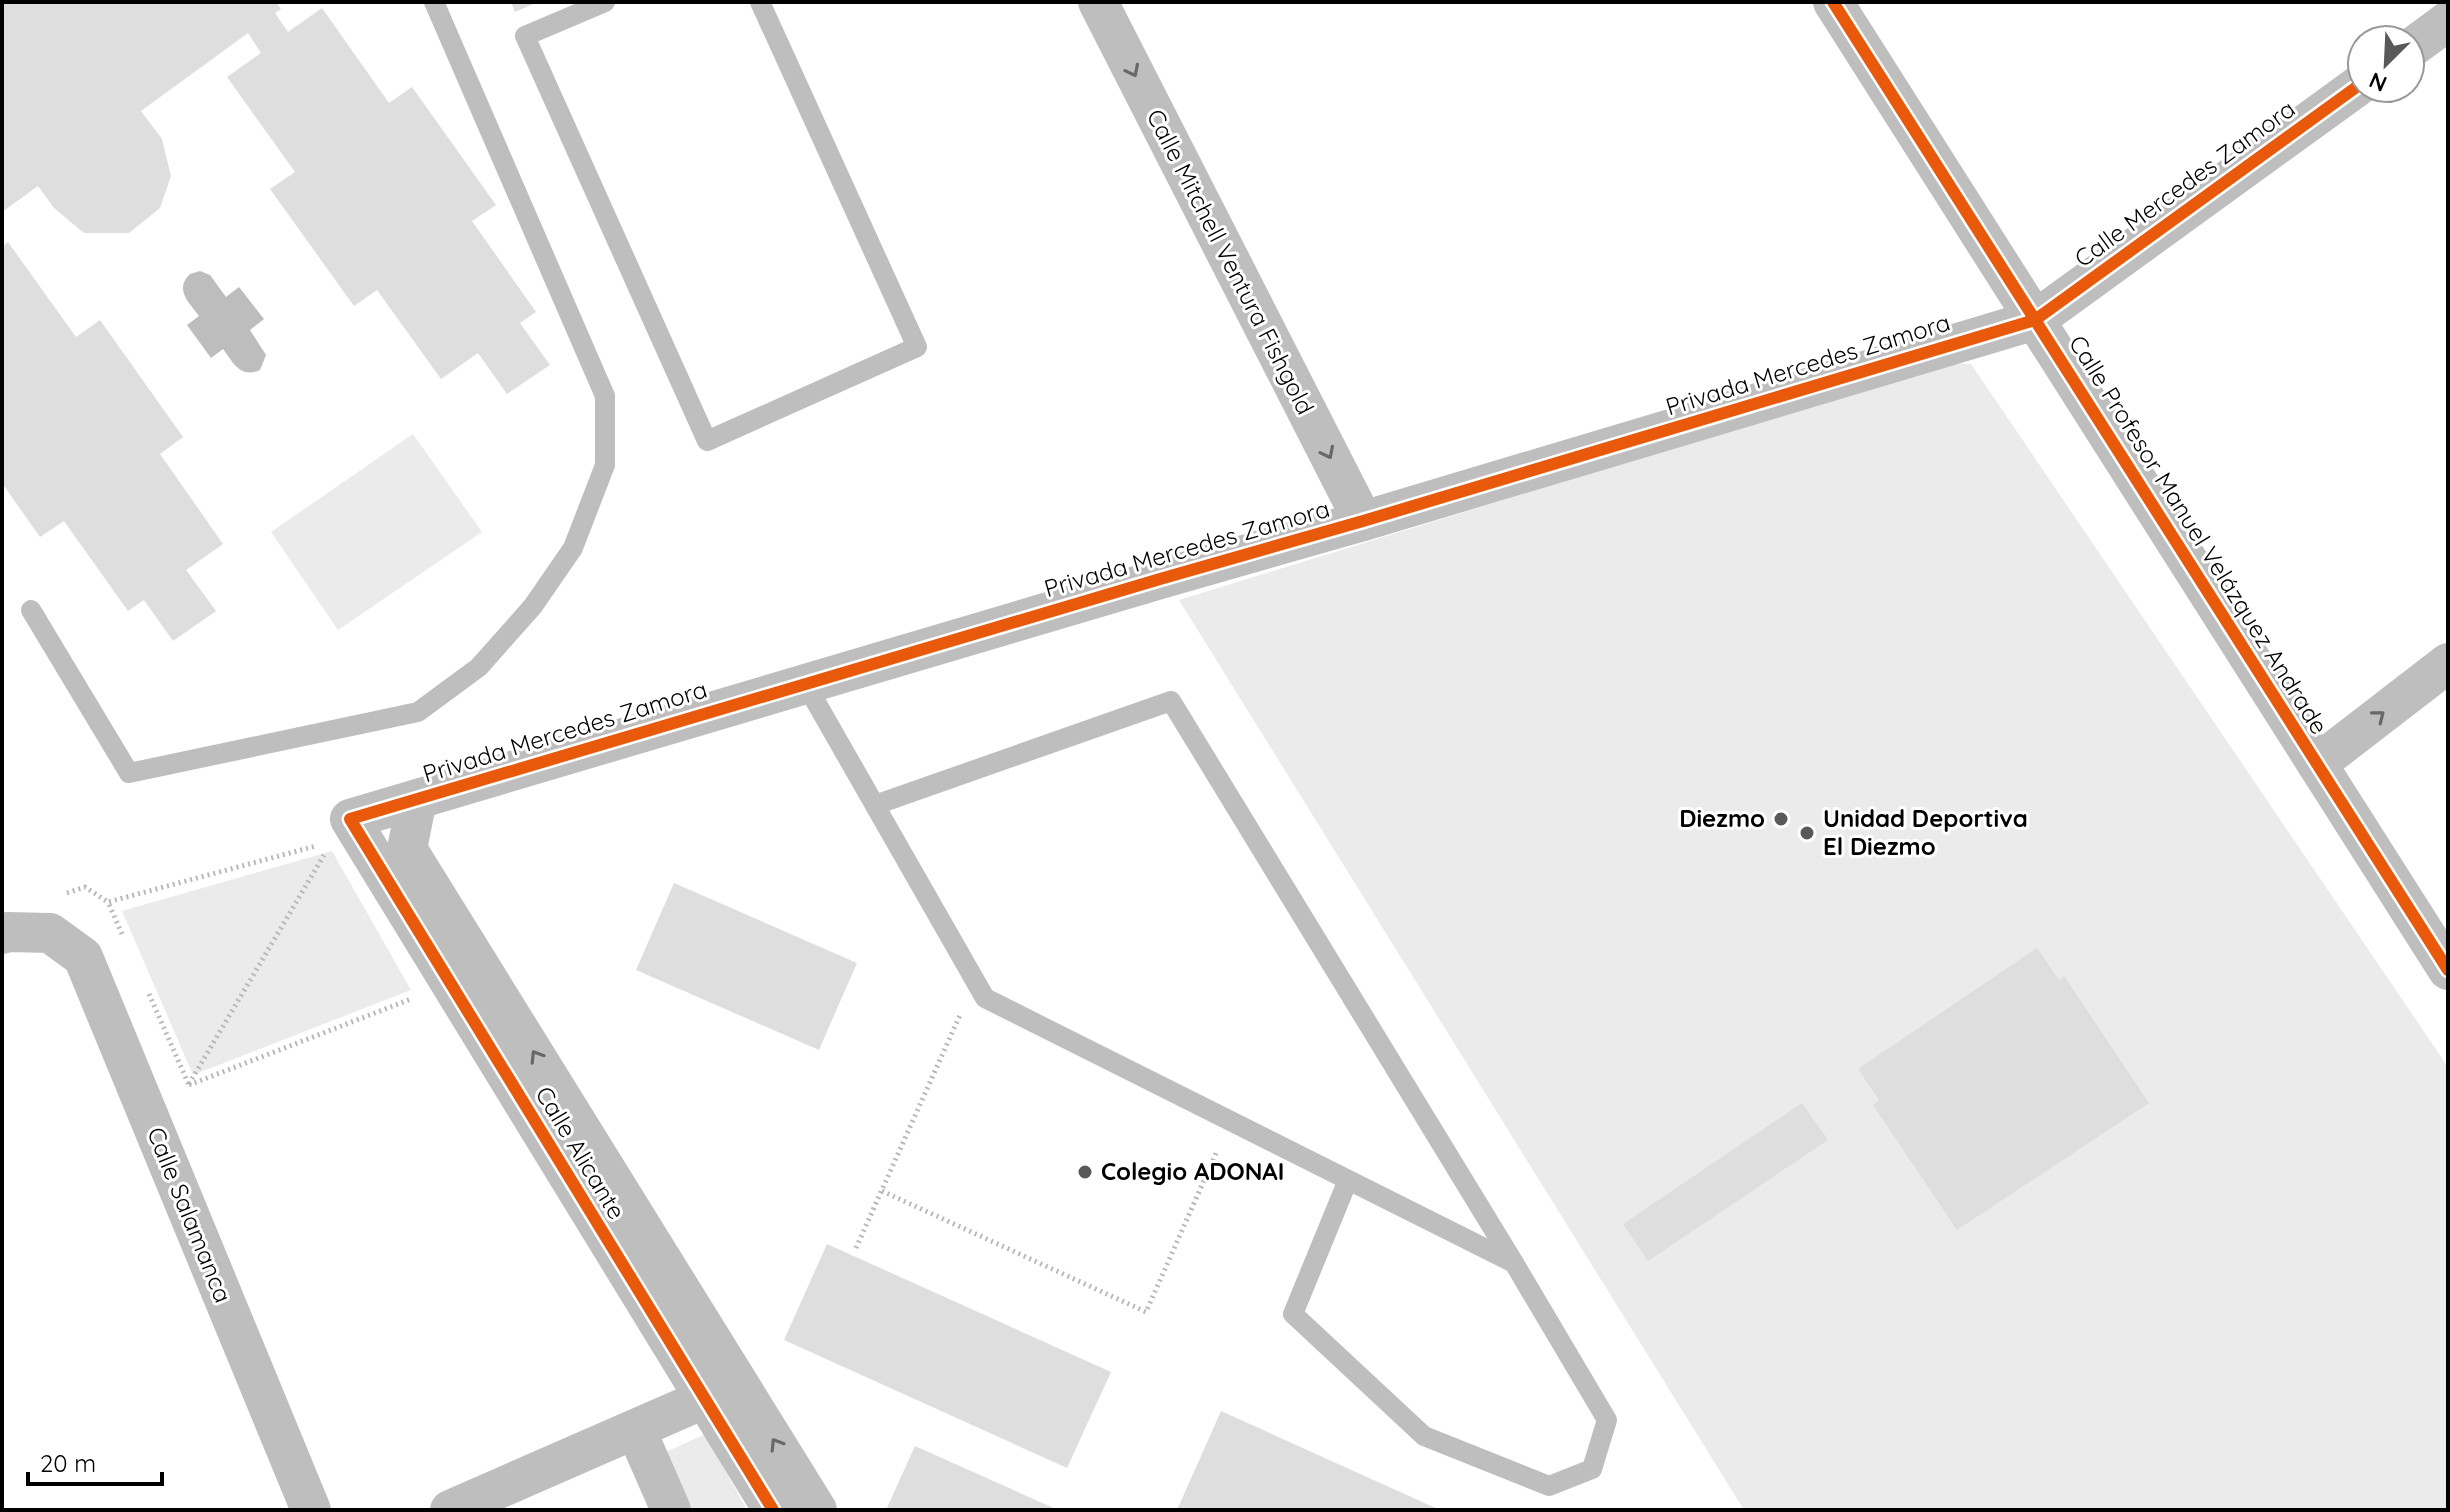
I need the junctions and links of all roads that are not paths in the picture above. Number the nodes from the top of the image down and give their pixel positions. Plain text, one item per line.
1 (434, 2) edge
2 (605, 2) edge
3 (760, 2) edge
4 (1098, 2) edge
5 (1833, 2) edge
6 (2448, 21) edge
7 (2426, 37) edge
8 (2346, 95) edge
9 (2035, 320) junction
10 (1363, 521) junction
11 (31, 610) dead end
12 (2448, 663) edge
13 (805, 683) junction
14 (2317, 764) junction
15 (417, 799) junction
16 (875, 805) junction
17 (347, 832) joint
18 (2, 934) edge
19 (2448, 970) edge
20 (1348, 1180) junction
21 (1514, 1263) junction
22 (721, 1391) junction
23 (636, 1430) junction
24 (311, 1510) edge
25 (450, 1510) edge
26 (671, 1510) edge
27 (773, 1510) edge
28 (817, 1510) edge

1 - 11 lane
2 - 3 lane
4 -> 10 street, Calle Mitchell Ventura Fishgold
5 - 9 street, Calle Profesor Manuel Velázquez Andrade
6 - 7 street
8 - 9 street, Calle Mercedes Zamora
9 - 10 street, Privada Mercedes Zamora
9 - 14 street, Calle Profesor Manuel Velázquez Andrade
10 - 13 street, Privada Mercedes Zamora
14 -> 12 street
13 - 15 street, Privada Mercedes Zamora
13 - 16 lane
14 - 19 street, Calle Profesor Manuel Velázquez Andrade
15 - 17 street, Privada Mercedes Zamora
22 -> 15 street, Calle Alicante
16 - 20 lane
16 - 21 lane
17 - 22 street, Calle Alicante
18 - 24 street, Calle Salamanca
20 - 21 lane
20 - 21 lane
22 - 23 street
22 - 27 street, Calle Alicante
28 -> 22 street, Calle Alicante
23 - 25 street
23 - 26 street

